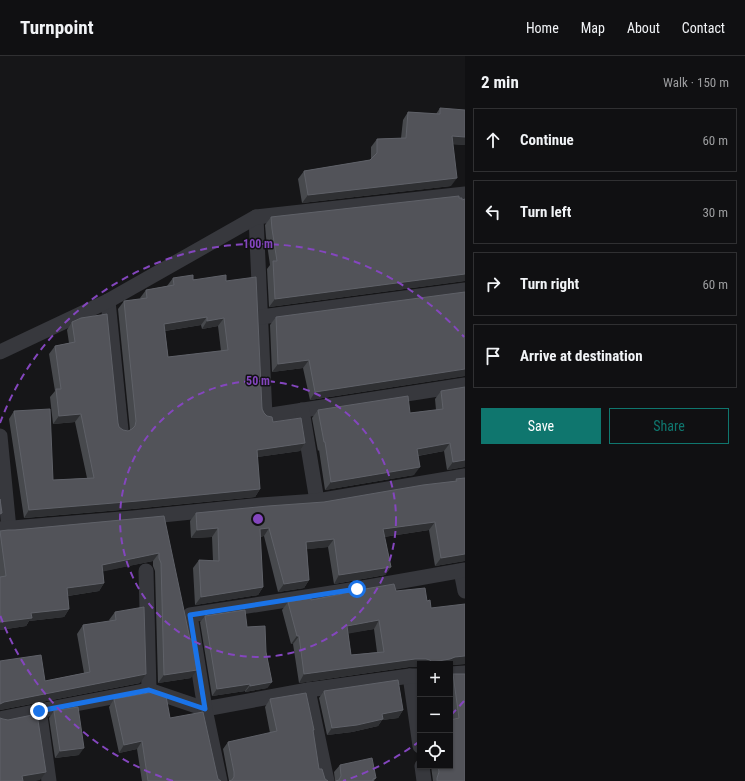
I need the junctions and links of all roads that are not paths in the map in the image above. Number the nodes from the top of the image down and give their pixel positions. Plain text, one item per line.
1 (465, 194) edge
2 (256, 217) junction
3 (465, 290) edge
4 (108, 301) junction
5 (261, 317) junction
6 (0, 352) edge
7 (465, 384) edge
8 (302, 410) junction
9 (121, 430) edge
10 (0, 436) edge
11 (465, 476) edge
12 (317, 501) junction
13 (4, 529) edge
14 (463, 570) edge
15 (146, 571) dead end
16 (465, 591) edge
17 (465, 673) edge
18 (453, 674) edge
19 (415, 676) edge
20 (149, 690) junction
21 (308, 690) junction
22 (205, 709) junction
23 (39, 711) junction
24 (0, 719) edge
25 (419, 733) edge
26 (422, 769) edge
27 (49, 781) edge
28 (220, 781) edge
29 (327, 781) edge
30 (424, 781) edge

1 - 2 street
2 - 4 street
2 - 5 street
3 - 5 street
4 - 6 street
4 - 9 street
5 - 8 street
7 - 8 street
8 - 12 street
10 - 13 street
11 - 12 street
12 - 13 street
14 - 16 street
14 - 22 street
15 - 20 street
17 - 18 street
19 - 21 street
19 - 25 street
20 - 22 street
20 - 23 street
21 - 22 street
21 - 29 street
22 - 28 street
23 - 24 street
23 - 27 street
26 - 30 street

